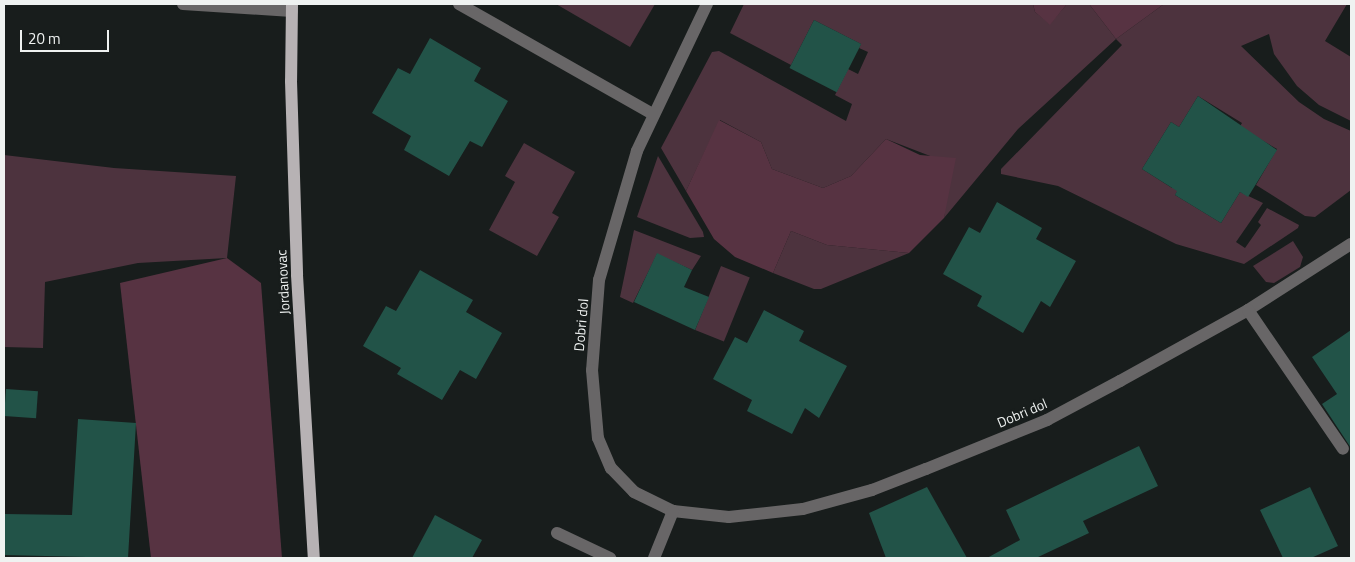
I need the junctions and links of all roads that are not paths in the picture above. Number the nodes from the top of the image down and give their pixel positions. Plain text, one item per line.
1 (183, 4) edge
2 (459, 4) edge
3 (706, 4) edge
4 (292, 7) edge
5 (653, 114) junction
6 (1351, 244) edge
7 (1248, 310) junction
8 (1343, 449) dead end
9 (672, 511) junction
10 (556, 533) dead end
11 (314, 558) edge
12 (610, 558) edge
13 (654, 558) edge

1 - 4 street
2 - 5 street
3 - 5 street, Dobri dol
4 - 11 main road, Jordanovac
5 - 9 street, Dobri dol
6 - 7 street, Dobri dol
7 - 8 street
7 - 9 street, Dobri dol
9 - 13 street
10 - 12 street

